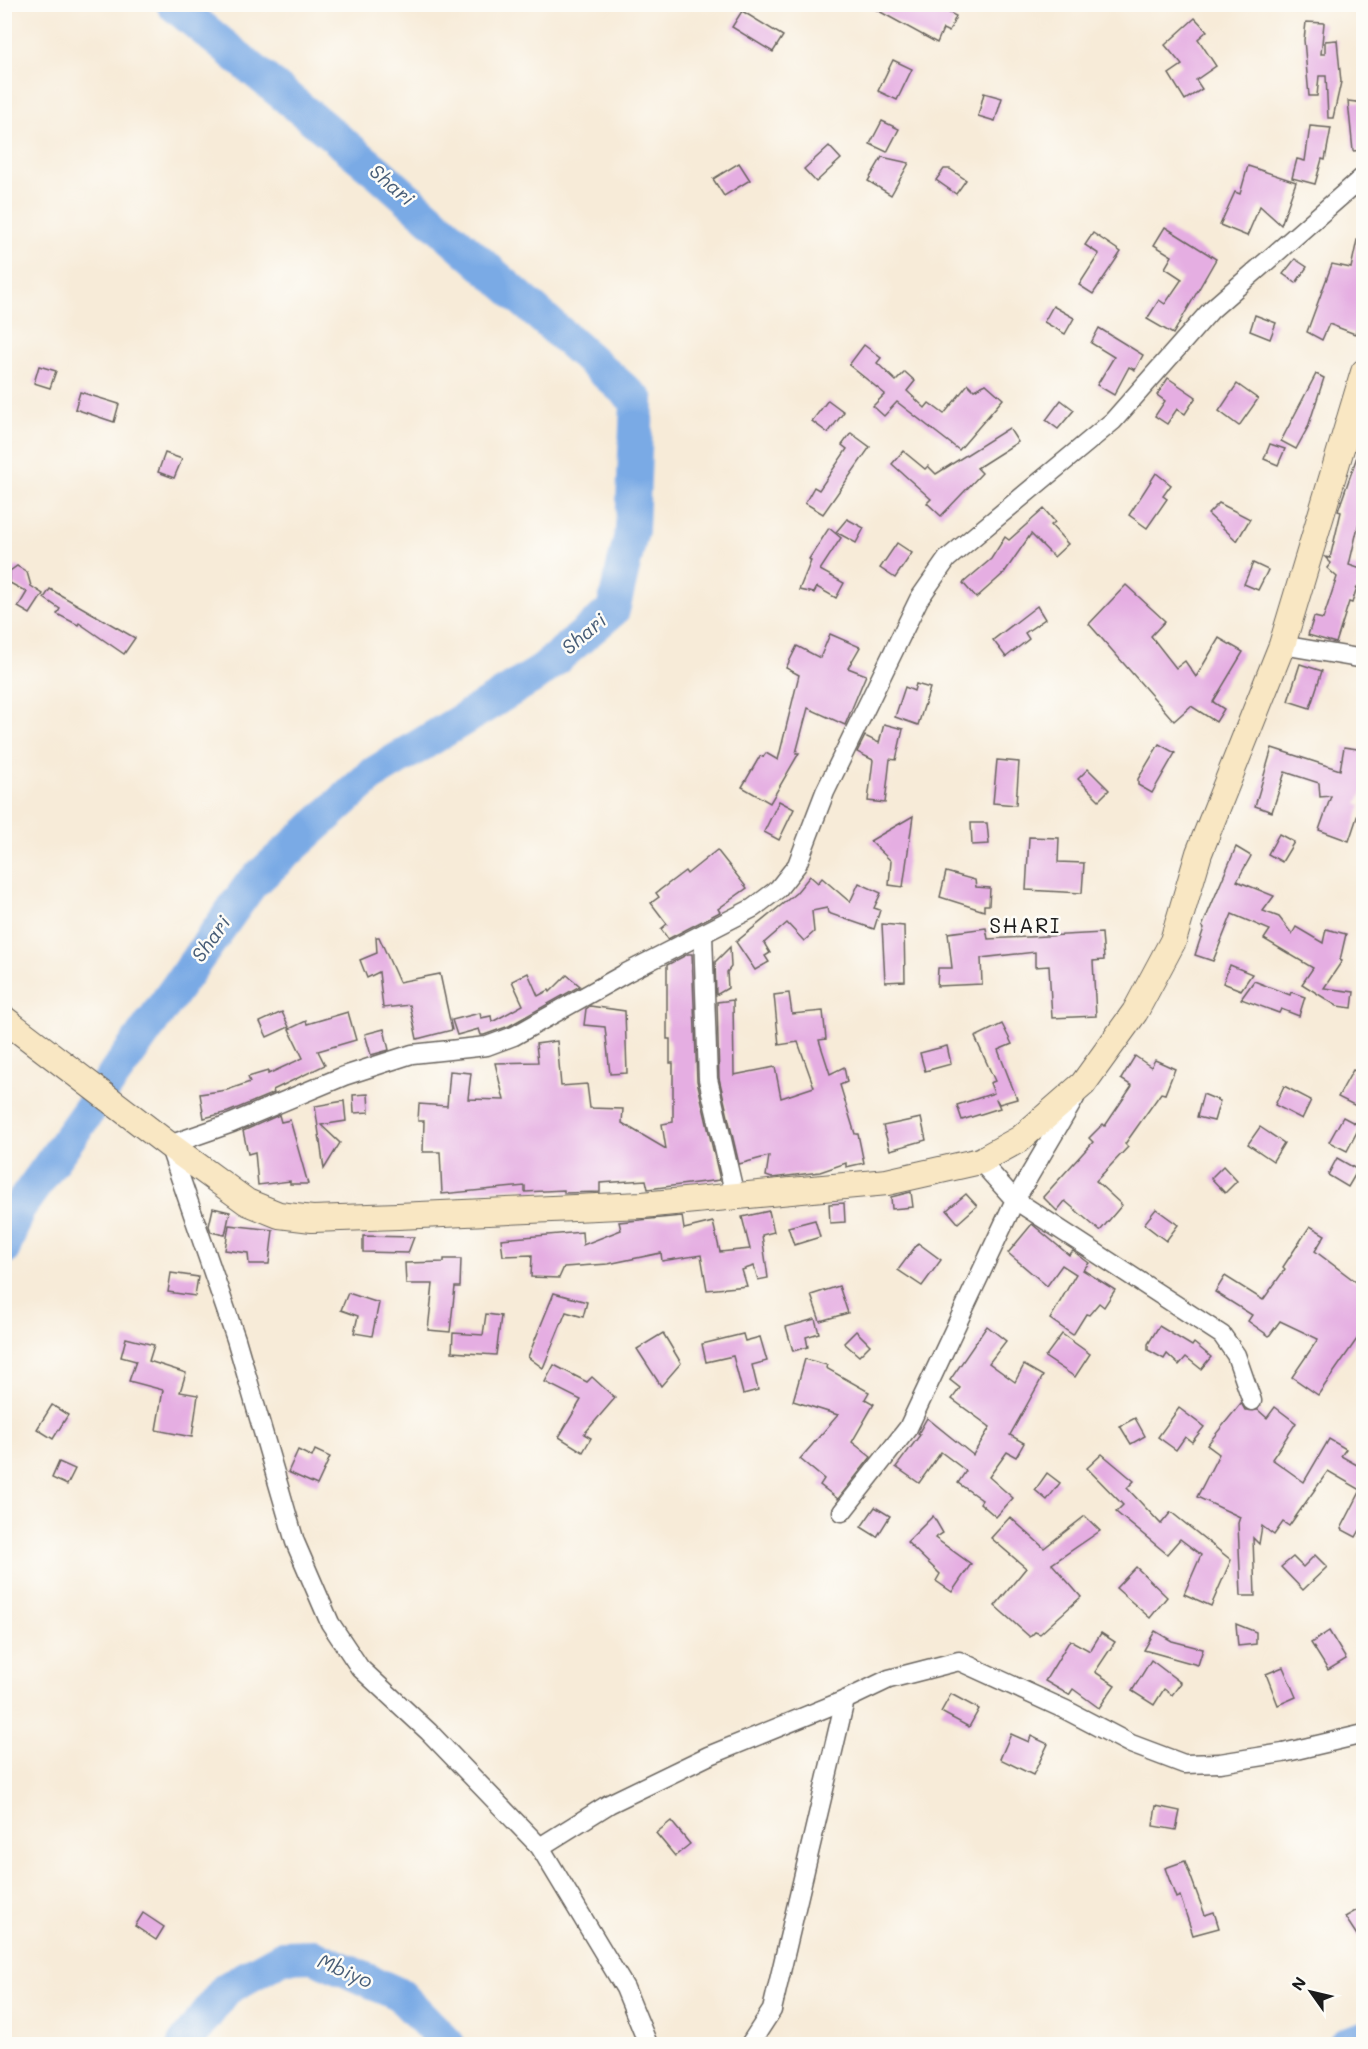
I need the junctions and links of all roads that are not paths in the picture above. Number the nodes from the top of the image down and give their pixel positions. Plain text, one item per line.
1 (1364, 176) edge
2 (1364, 372) edge
3 (1355, 435) edge
4 (1282, 645) junction
5 (1364, 659) edge
6 (703, 934) junction
7 (4, 1019) edge
8 (1083, 1084) junction
9 (169, 1145) junction
10 (980, 1161) junction
11 (735, 1196) junction
12 (1015, 1200) junction
13 (1252, 1401) dead end
14 (842, 1512) dead end
15 (846, 1701) junction
16 (1364, 1734) edge
17 (540, 1847) junction
18 (648, 2044) edge
19 (750, 2044) edge

1 - 6 street
2 - 3 street
3 - 4 street
4 - 5 street
4 - 8 street
6 - 9 street
6 - 11 street
7 - 9 street
8 - 10 street
8 - 12 street
9 - 11 street
9 - 17 street
10 - 11 street
10 - 12 street
12 - 13 street
12 - 14 street
15 - 16 street
15 - 17 street
15 - 19 street
17 - 18 street

